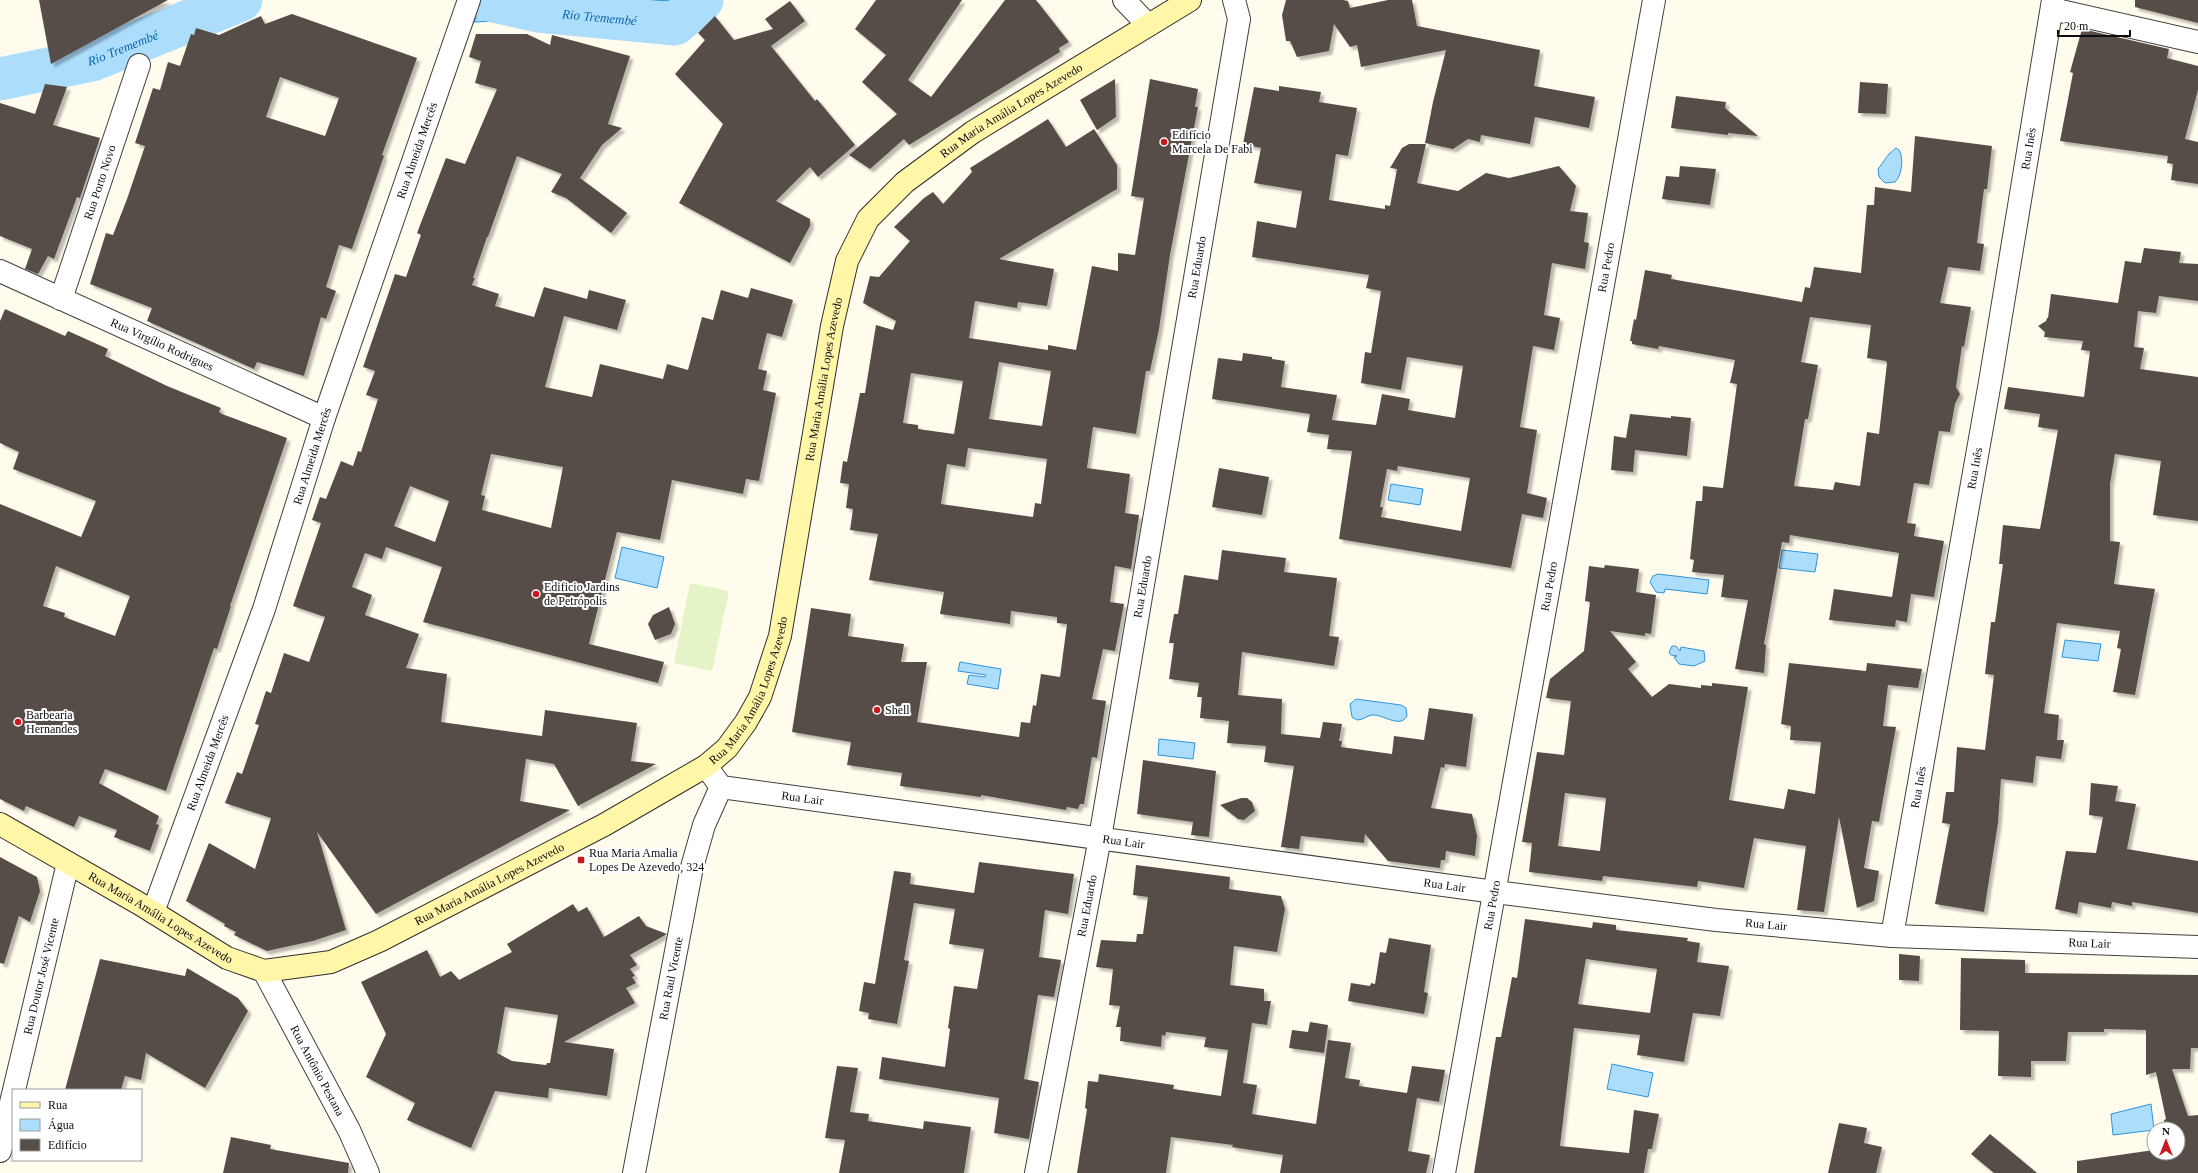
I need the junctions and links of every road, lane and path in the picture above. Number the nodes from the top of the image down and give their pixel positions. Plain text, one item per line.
1 (469, 0) edge
2 (1124, 0) edge
3 (1190, 0) edge
4 (1234, 0) edge
5 (1654, 0) edge
6 (2053, 4) edge
7 (1148, 25) junction
8 (2198, 42) edge
9 (139, 64) dead end
10 (0, 271) edge
11 (61, 299) junction
12 (324, 418) junction
13 (706, 766) junction
14 (721, 787) junction
15 (0, 824) edge
16 (1100, 838) junction
17 (68, 863) junction
18 (1495, 892) junction
19 (153, 912) junction
20 (1892, 936) junction
21 (2198, 946) edge
22 (264, 971) junction
23 (14, 1089) edge
24 (12, 1098) edge
25 (0, 1151) edge
26 (368, 1173) edge
27 (634, 1173) edge
28 (1036, 1173) edge
29 (1444, 1173) edge

1 - 12 street, Rua Almeida Mercês
2 - 7 street
3 - 7 main road, Rua Maria Amália Lopes Azevedo
4 - 16 street, Rua Eduardo
5 - 18 street, Rua Pedro
6 - 8 street
6 - 20 street, Rua Inês
7 - 13 main road, Rua Maria Amália Lopes Azevedo
9 - 11 street, Rua Porto Novo
10 - 11 street, Rua Virgílio Rodrigues
11 - 12 street, Rua Virgílio Rodrigues
12 - 19 street, Rua Almeida Mercês
13 - 14 street
13 - 22 main road, Rua Maria Amália Lopes Azevedo
14 - 16 street, Rua Lair
14 - 27 street, Rua Raul Vicente
15 - 17 main road, Rua Maria Amália Lopes Azevedo
16 - 18 street, Rua Lair
16 - 28 street, Rua Eduardo
17 - 19 main road, Rua Maria Amália Lopes Azevedo
17 - 23 street, Rua Doutor José Vicente
18 - 20 street, Rua Lair
18 - 29 street, Rua Pedro
19 - 22 main road, Rua Maria Amália Lopes Azevedo
20 - 21 street, Rua Lair
22 - 26 street, Rua Antônio Pestana
24 - 25 street

